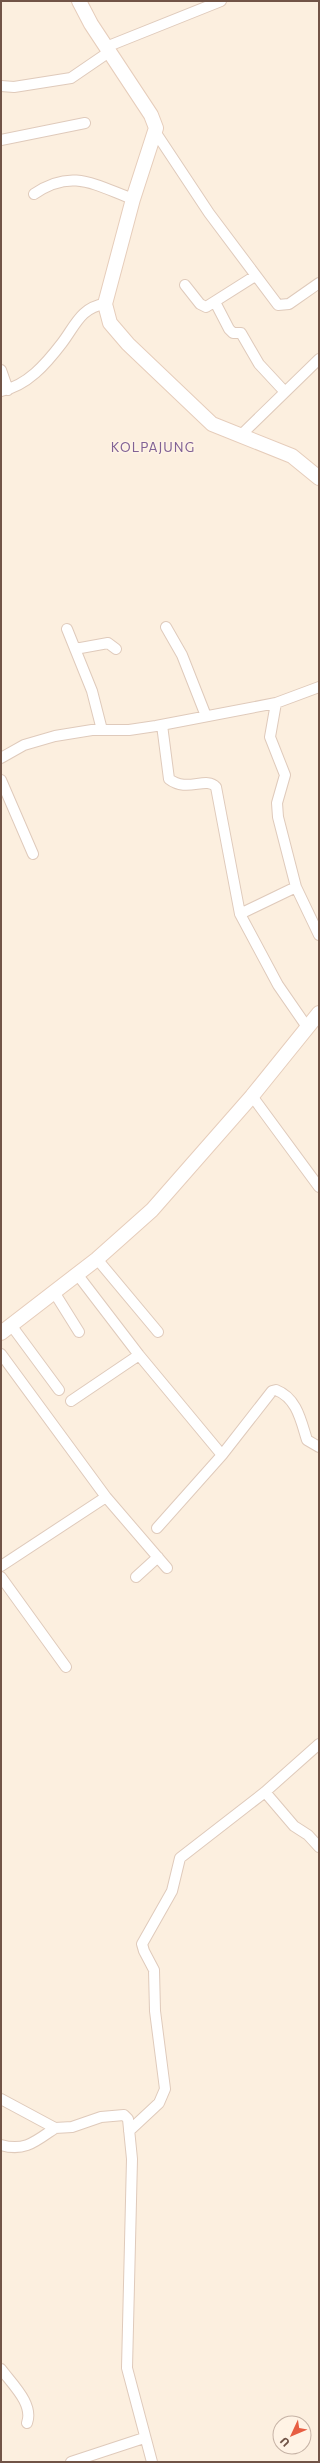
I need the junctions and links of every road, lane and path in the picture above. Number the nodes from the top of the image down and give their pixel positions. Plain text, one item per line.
1 (78, 1) edge
2 (220, 1) edge
3 (107, 49) junction
4 (1, 86) edge
5 (85, 123) dead end
6 (156, 133) junction
7 (1, 140) edge
8 (34, 194) dead end
9 (133, 199) junction
10 (255, 276) junction
11 (319, 283) edge
12 (185, 285) dead end
13 (215, 302) junction
14 (105, 304) junction
15 (319, 359) edge
16 (1, 370) edge
17 (5, 390) edge
18 (285, 392) junction
19 (241, 435) junction
20 (319, 478) edge
21 (166, 627) dead end
22 (67, 629) dead end
23 (75, 649) junction
24 (116, 649) dead end
25 (319, 687) edge
26 (276, 703) junction
27 (206, 716) junction
28 (162, 725) junction
29 (102, 730) junction
30 (1, 758) edge
31 (1, 780) edge
32 (33, 854) dead end
33 (296, 887) junction
34 (240, 914) junction
35 (319, 935) edge
36 (319, 1013) edge
37 (308, 1027) junction
38 (252, 1096) junction
39 (319, 1186) edge
40 (97, 1259) junction
41 (78, 1274) junction
42 (54, 1292) junction
43 (6, 1329) edge
44 (79, 1332) dead end
45 (158, 1332) dead end
46 (1, 1354) edge
47 (139, 1355) junction
48 (59, 1390) dead end
49 (70, 1401) dead end
50 (319, 1447) edge
51 (222, 1455) junction
52 (106, 1497) junction
53 (157, 1528) dead end
54 (158, 1557) junction
55 (1, 1566) edge
56 (167, 1568) dead end
57 (1, 1577) edge
58 (136, 1577) dead end
59 (66, 1667) dead end
60 (319, 1744) edge
61 (265, 1792) junction
62 (319, 1847) edge
63 (1, 2100) edge
64 (55, 2128) junction
65 (129, 2131) junction
66 (1, 2146) edge
67 (1, 2369) edge
68 (27, 2423) dead end
69 (144, 2438) junction
70 (71, 2462) edge
71 (152, 2462) edge

1 - 3 street
2 - 3 street
3 - 4 street
3 - 6 street
5 - 7 street
6 - 9 street
6 - 10 street
8 - 9 street
9 - 14 street
10 - 11 street
10 - 13 street
12 - 13 street
13 - 18 street
14 - 17 street
14 - 19 street
15 - 18 street
16 - 17 street
18 - 19 street
19 - 20 street
21 - 27 street
22 - 23 street
23 - 24 street
23 - 29 street
25 - 26 street
26 - 27 street
26 - 33 street
27 - 28 street
28 - 29 street
28 - 34 street
29 - 30 street
31 - 32 street
33 - 34 street
33 - 35 street
34 - 37 street
36 - 37 street
37 - 38 street
38 - 39 street
38 - 40 street
40 - 41 street
40 - 45 street
41 - 42 street
41 - 47 street
42 - 43 street
42 - 44 street
43 - 48 street
46 - 52 street
47 - 49 street
47 - 51 street
50 - 51 street
51 - 53 street
52 - 54 street
52 - 55 street
54 - 56 street
54 - 58 street
57 - 59 street
60 - 61 street
61 - 62 street
61 - 65 street
63 - 64 street
64 - 65 street
64 - 66 street
65 - 69 street
67 - 68 street
69 - 70 street
69 - 71 street

